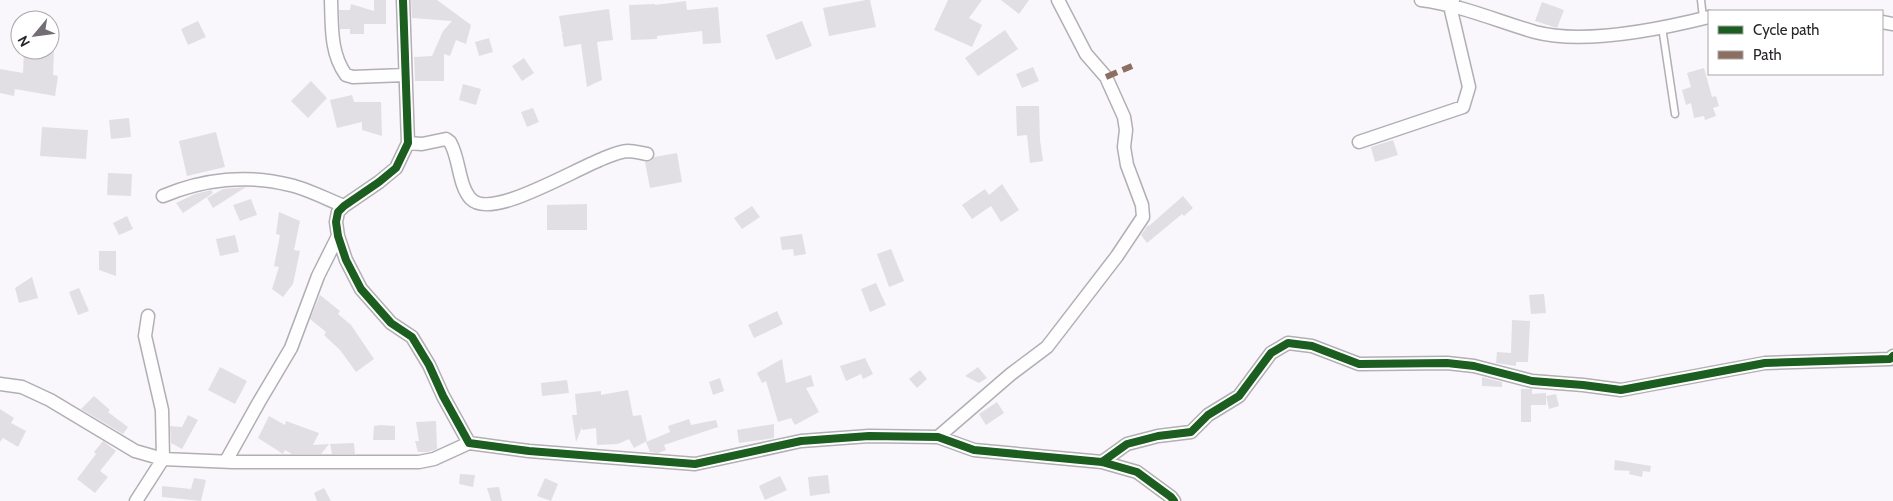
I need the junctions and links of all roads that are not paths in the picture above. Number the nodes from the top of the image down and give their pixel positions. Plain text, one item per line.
1 (332, 0) edge
2 (403, 0) edge
3 (1058, 0) edge
4 (1421, 0) edge
5 (1701, 0) edge
6 (1452, 3) edge
7 (1706, 17) edge
8 (1662, 27) junction
9 (405, 75) junction
10 (1675, 114) dead end
11 (1359, 142) dead end
12 (408, 143) junction
13 (647, 154) dead end
14 (163, 196) dead end
15 (344, 206) junction
16 (338, 236) junction
17 (148, 316) dead end
18 (1893, 356) edge
19 (0, 384) edge
20 (938, 437) junction
21 (469, 443) junction
22 (163, 459) junction
23 (226, 461) junction
24 (1102, 462) junction
25 (136, 501) edge
26 (1174, 501) edge

1 - 9 street
2 - 9 street
3 - 20 street
4 - 6 street
5 - 7 lane
6 - 8 street
6 - 11 street
7 - 8 street
8 - 10 lane
9 - 12 street
12 - 13 street
12 - 15 street
14 - 15 street
15 - 16 street
16 - 21 street
16 - 23 street
17 - 22 street
18 - 24 street
19 - 22 street
20 - 21 street
20 - 24 street
21 - 23 street
22 - 23 street
22 - 25 street
24 - 26 street

